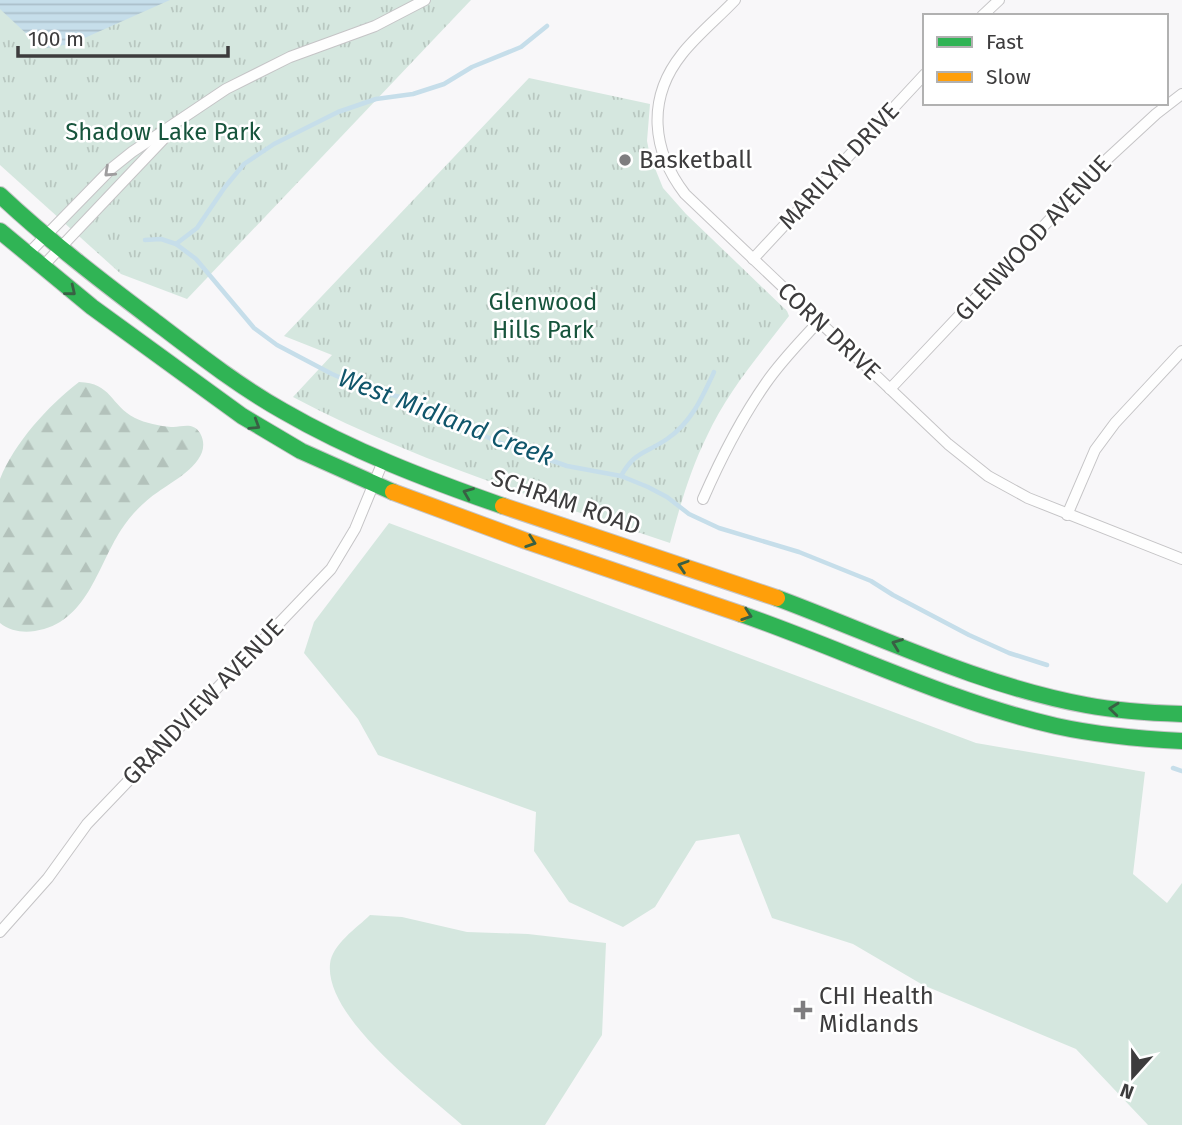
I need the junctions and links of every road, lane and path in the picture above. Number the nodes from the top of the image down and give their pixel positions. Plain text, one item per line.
1 (425, 0) edge
2 (735, 0) edge
3 (999, 0) edge
4 (984, 14) edge
5 (923, 76) edge
6 (1182, 94) edge
7 (1168, 105) edge
8 (1168, 105) edge
9 (184, 118) junction
10 (0, 195) edge
11 (0, 231) edge
12 (45, 236) junction
13 (59, 249) junction
14 (27, 255) junction
15 (753, 259) junction
16 (42, 267) junction
17 (819, 321) junction
18 (1182, 351) edge
19 (890, 389) junction
20 (384, 459) junction
21 (374, 483) junction
22 (704, 499) dead end
23 (1067, 514) junction
24 (1182, 559) edge
25 (1182, 715) edge
26 (1182, 741) edge
27 (0, 932) edge

1 - 9 street
2 - 15 street, CORN DRIVE
3 - 4 street
5 - 15 street, MARILYN DRIVE
6 - 7 street, GLENWOOD AVENUE
8 - 19 street, GLENWOOD AVENUE
9 -> 12 street
9 - 13 street
10 - 12 main road, SCHRAM ROAD
11 - 14 main road, SCHRAM ROAD
12 - 13 main road, SCHRAM ROAD
12 - 14 street
13 - 16 street
13 - 20 main road, SCHRAM ROAD
14 - 16 main road, SCHRAM ROAD
15 - 17 street, CORN DRIVE
16 -> 21 main road, SCHRAM ROAD
17 - 19 street, CORN DRIVE
17 - 22 street
18 - 23 street
19 - 23 street, CORN DRIVE
20 - 21 street, GRANDVIEW AVENUE
25 -> 20 main road, SCHRAM ROAD
21 -> 26 main road, SCHRAM ROAD
21 - 27 street, GRANDVIEW AVENUE
23 - 24 street, CORN DRIVE

